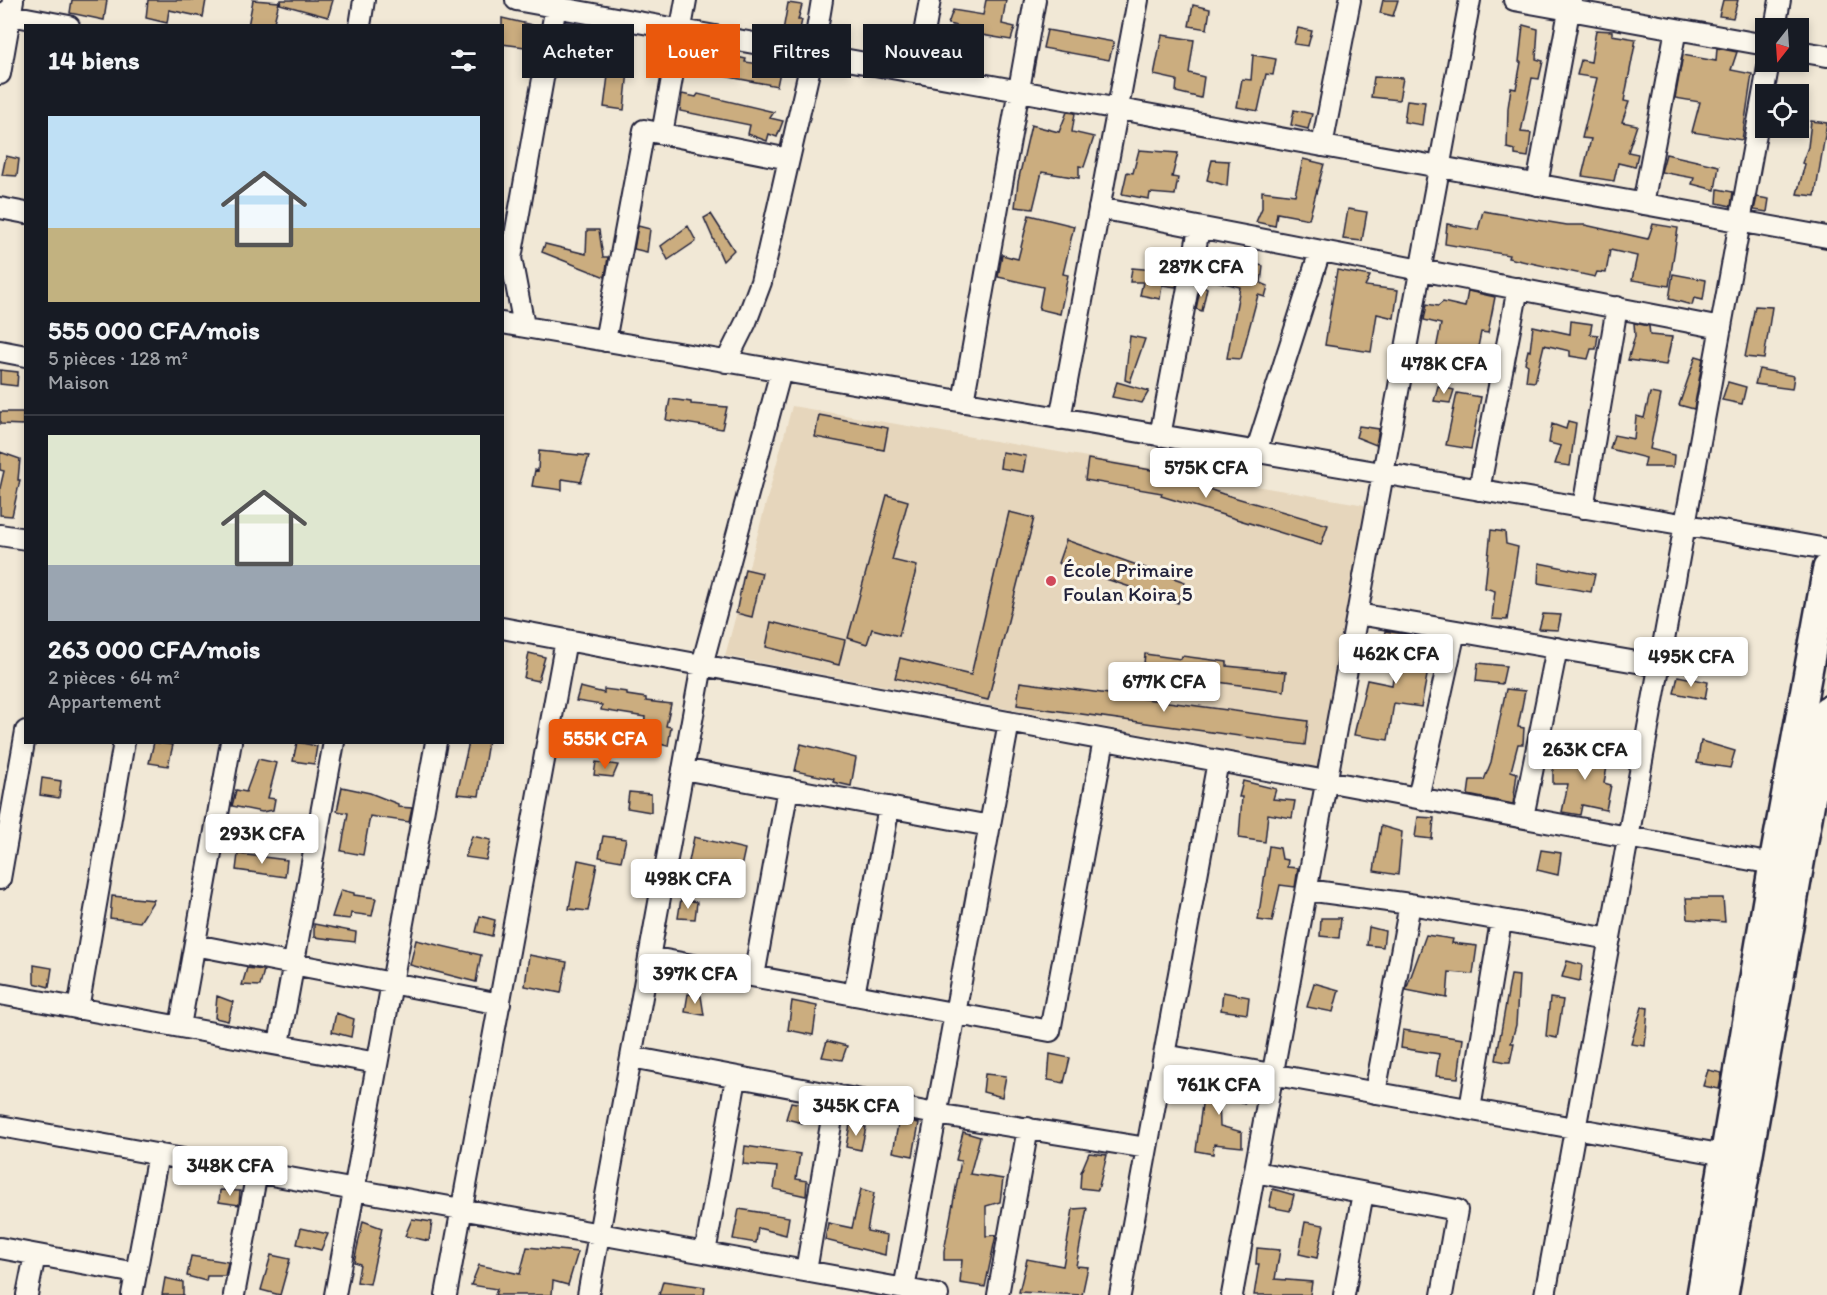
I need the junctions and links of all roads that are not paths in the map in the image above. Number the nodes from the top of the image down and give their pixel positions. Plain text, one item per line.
1 (364, 0) edge
2 (516, 0) edge
3 (686, 0) edge
4 (822, 0) edge
5 (930, 0) edge
6 (1035, 0) edge
7 (1138, 0) edge
8 (1350, 0) edge
9 (1470, 0) edge
10 (1514, 0) edge
11 (1780, 0) edge
12 (556, 4) edge
13 (1570, 5) edge
14 (8, 9) edge
15 (1777, 18) edge
16 (62, 24) edge
17 (360, 24) edge
18 (652, 24) edge
19 (682, 24) edge
20 (818, 24) edge
21 (926, 24) edge
22 (1676, 29) junction
23 (1755, 43) edge
24 (1809, 53) edge
25 (1827, 56) edge
26 (1767, 72) edge
27 (0, 74) edge
28 (672, 78) edge
29 (808, 78) edge
30 (945, 78) edge
31 (1019, 91) junction
32 (1118, 109) junction
33 (662, 134) junction
34 (1322, 146) junction
35 (789, 159) junction
36 (1439, 167) junction
37 (1537, 185) junction
38 (1643, 204) junction
39 (0, 208) edge
40 (1099, 208) junction
41 (24, 213) edge
42 (1740, 221) junction
43 (1199, 229) junction
44 (1827, 237) edge
45 (1320, 251) junction
46 (1420, 270) junction
47 (1518, 288) junction
48 (1617, 307) junction
49 (504, 323) edge
50 (524, 326) junction
51 (1721, 328) junction
52 (605, 341) junction
53 (0, 351) edge
54 (24, 356) edge
55 (726, 362) junction
56 (781, 371) junction
57 (963, 402) junction
58 (1060, 419) junction
59 (1160, 436) junction
60 (1256, 452) junction
61 (1383, 474) junction
62 (1479, 490) junction
63 (1584, 508) junction
64 (1685, 525) junction
65 (0, 535) edge
66 (24, 539) edge
67 (1827, 549) edge
68 (1827, 568) edge
69 (1358, 614) junction
70 (504, 628) edge
71 (1455, 631) junction
72 (566, 640) junction
73 (1557, 648) junction
74 (702, 665) junction
75 (1660, 666) junction
76 (1827, 710) edge
77 (1009, 722) junction
78 (1104, 740) junction
79 (24, 742) edge
80 (124, 744) edge
81 (231, 744) edge
82 (334, 744) edge
83 (436, 744) edge
84 (1218, 761) junction
85 (684, 769) junction
86 (1327, 781) junction
87 (788, 788) junction
88 (1418, 798) junction
89 (889, 807) junction
90 (1523, 818) junction
91 (990, 826) junction
92 (1629, 837) junction
93 (1773, 864) junction
94 (0, 879) edge
95 (1307, 890) junction
96 (1410, 904) junction
97 (1501, 921) junction
98 (1610, 939) junction
99 (195, 945) junction
100 (649, 957) junction
101 (292, 964) junction
102 (754, 976) junction
103 (392, 983) junction
104 (0, 994) edge
105 (854, 995) junction
106 (500, 1004) junction
107 (78, 1009) junction
108 (955, 1014) junction
109 (180, 1026) junction
110 (279, 1044) junction
111 (1164, 1055) junction
112 (631, 1057) junction
113 (377, 1063) junction
114 (1273, 1074) junction
115 (736, 1078) junction
116 (1375, 1093) junction
117 (836, 1095) junction
118 (1470, 1109) junction
119 (936, 1114) junction
120 (0, 1126) edge
121 (1028, 1128) junction
122 (1576, 1128) junction
123 (1147, 1149) junction
124 (158, 1154) junction
125 (1725, 1155) junction
126 (257, 1172) junction
127 (1255, 1172) junction
128 (354, 1190) junction
129 (1363, 1193) junction
130 (462, 1209) junction
131 (599, 1234) junction
132 (0, 1248) edge
133 (705, 1253) junction
134 (34, 1255) junction
135 (806, 1271) junction
136 (136, 1273) junction
137 (904, 1289) junction
138 (27, 1295) edge
139 (132, 1295) edge
140 (234, 1295) edge
141 (335, 1295) edge
142 (446, 1295) edge
143 (588, 1295) edge
144 (938, 1295) edge
145 (999, 1295) edge
146 (1120, 1295) edge
147 (1232, 1295) edge
148 (1344, 1295) edge
149 (1442, 1295) edge
150 (1545, 1295) edge
151 (1701, 1295) edge
152 (1724, 1295) edge

1 - 17 street
2 - 12 street
3 - 19 street
4 - 20 street
5 - 21 street
6 - 31 street
7 - 32 street
8 - 34 street
9 - 36 street
10 - 13 street
11 - 15 street
12 - 18 street
12 - 50 street
13 - 22 street
13 - 37 street
14 - 16 street
14 - 27 street
22 - 23 street
22 - 38 street
24 - 25 street
26 - 42 street
28 - 33 street
29 - 35 street
30 - 31 street
31 - 32 street
31 - 57 street
32 - 34 street
32 - 40 street
33 - 35 street
33 - 52 street
34 - 36 street
35 - 55 street
36 - 37 street
36 - 46 street
37 - 38 street
38 - 42 street
39 - 41 street
40 - 43 street
40 - 58 street
42 - 44 street
42 - 51 street
43 - 45 street
43 - 59 street
45 - 46 street
45 - 60 street
46 - 47 street
46 - 61 street
47 - 48 street
47 - 62 street
48 - 51 street
48 - 63 street
49 - 50 street
50 - 52 street
51 - 64 street
52 - 55 street
53 - 54 street
55 - 56 street
56 - 57 street
56 - 74 street
57 - 58 street
58 - 59 street
59 - 60 street
60 - 61 street
61 - 62 street
61 - 69 street
62 - 63 street
63 - 64 street
64 - 67 street
64 - 75 street
65 - 66 street
68 - 93 main road
69 - 71 street
69 - 86 street
70 - 72 street
71 - 73 street
71 - 88 street
72 - 74 street
72 - 106 street
73 - 75 street
73 - 90 street
74 - 77 street
74 - 85 street
75 - 92 street
76 - 152 main road
77 - 78 street
77 - 91 street
78 - 84 street
78 - 108 street
79 - 94 street
80 - 107 street
81 - 99 street
82 - 101 street
83 - 103 street
84 - 86 street
84 - 111 street
85 - 87 street
85 - 100 street
86 - 88 street
86 - 95 street
87 - 89 street
87 - 102 street
88 - 90 street
89 - 91 street
89 - 105 street
90 - 92 street
91 - 108 street
92 - 93 street
92 - 98 street
93 - 125 main road
95 - 96 street
95 - 114 street
96 - 97 street
96 - 116 street
97 - 98 street
97 - 118 street
98 - 122 street
99 - 101 street
99 - 109 street
100 - 102 street
100 - 112 street
101 - 103 street
101 - 110 street
102 - 105 street
103 - 106 street
103 - 113 street
104 - 107 street
105 - 108 street
106 - 130 street
107 - 109 street
108 - 119 street
109 - 110 street
110 - 113 street
111 - 114 street
111 - 123 street
112 - 115 street
112 - 131 street
113 - 128 street
114 - 116 street
114 - 127 street
115 - 117 street
115 - 133 street
116 - 118 street
117 - 119 street
117 - 135 street
118 - 122 street
119 - 121 street
119 - 137 street
120 - 124 street
121 - 123 street
121 - 145 street
122 - 125 street
122 - 150 street
123 - 146 street
124 - 126 street
124 - 136 street
125 - 151 main road
126 - 128 street
126 - 140 street
127 - 129 street
127 - 147 street
128 - 130 street
128 - 141 street
129 - 148 street
129 - 149 street
130 - 131 street
130 - 142 street
131 - 133 street
131 - 143 street
132 - 134 street
133 - 135 street
134 - 136 street
134 - 138 street
135 - 137 street
136 - 139 street
137 - 144 street

